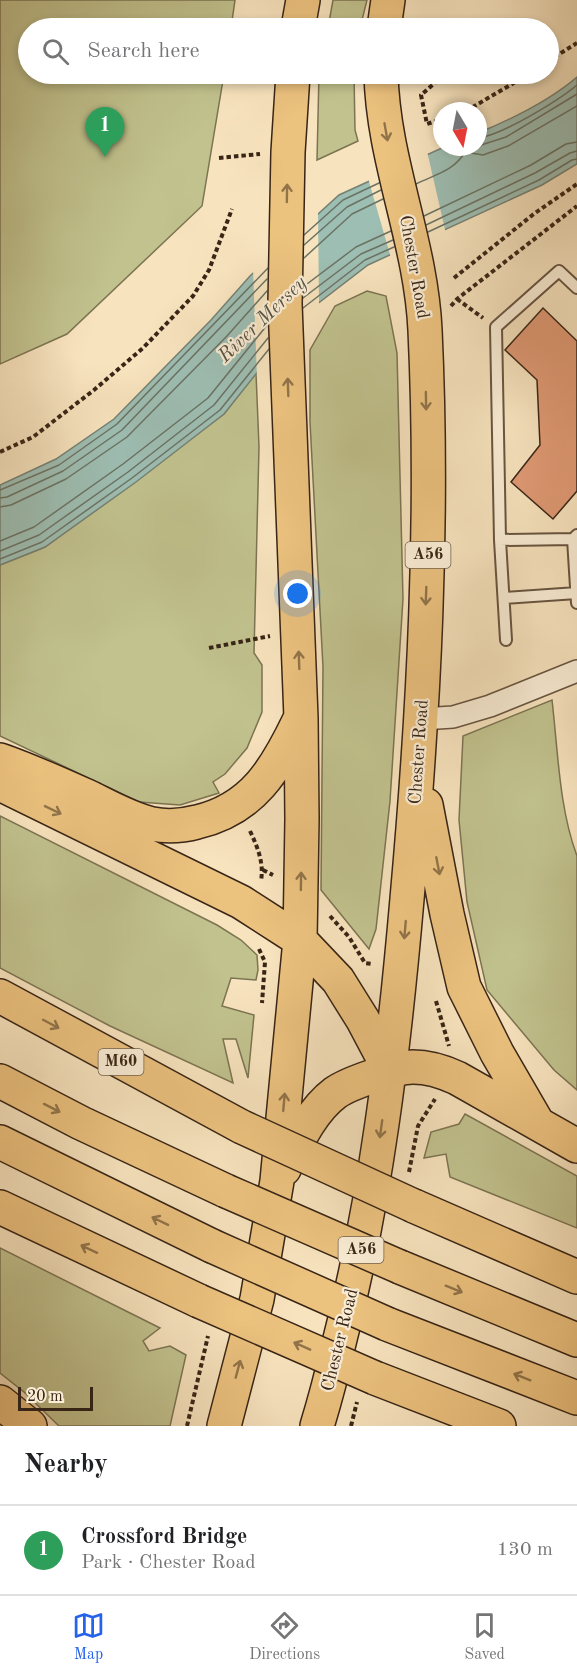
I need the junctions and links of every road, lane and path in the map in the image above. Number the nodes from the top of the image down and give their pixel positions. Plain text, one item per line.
1 (303, 0) edge
2 (388, 0) edge
3 (300, 18) edge
4 (385, 18) edge
5 (577, 43) edge
6 (559, 55) edge
7 (291, 84) edge
8 (382, 84) edge
9 (433, 84) edge
10 (511, 84) edge
11 (481, 102) edge
12 (433, 122) edge
13 (288, 152) junction
14 (219, 158) dead end
15 (577, 184) edge
16 (577, 206) edge
17 (232, 209) dead end
18 (454, 278) dead end
19 (577, 288) edge
20 (457, 299) junction
21 (450, 308) dead end
22 (496, 327) junction
23 (0, 452) edge
24 (575, 537) edge
25 (500, 540) junction
26 (577, 593) edge
27 (504, 598) junction
28 (577, 603) edge
29 (297, 631) junction
30 (506, 640) dead end
31 (209, 648) dead end
32 (577, 671) edge
33 (301, 718) junction
34 (422, 719) junction
35 (0, 760) edge
36 (419, 767) junction
37 (0, 784) edge
38 (232, 809) junction
39 (246, 905) junction
40 (300, 940) junction
41 (0, 996) edge
42 (390, 1071) junction
43 (0, 1081) edge
44 (537, 1122) junction
45 (0, 1142) edge
46 (577, 1146) edge
47 (278, 1181) junction
48 (0, 1207) edge
49 (577, 1277) edge
50 (577, 1340) edge
51 (577, 1398) edge
52 (0, 1402) edge
53 (30, 1426) edge
54 (224, 1426) edge
55 (317, 1426) edge
56 (499, 1426) edge

1 - 3 highway
2 - 4 highway
5 - 6 path
7 - 13 highway
8 -> 34 highway, Chester Road / A56
9 - 12 path
10 - 11 path
13 - 14 path
29 -> 13 highway
15 - 18 path
16 - 20 path
17 - 23 path
19 - 22 lane
20 - 21 path
20 - 22 path
22 - 25 lane
24 - 25 lane
24 - 26 lane
25 - 27 lane
26 - 27 lane
26 - 28 lane
27 - 30 lane
29 - 31 path
33 -> 29 highway
32 - 34 street
33 - 38 highway
40 -> 33 highway
34 - 36 highway, Chester Road / A56
35 - 38 highway
36 -> 42 highway, Chester Road / A56
36 -> 44 highway
37 -> 39 highway
38 - 39 path
39 - 40 highway
40 - 42 highway
47 -> 40 highway
41 -> 49 highway, M60, bridge
42 - 44 highway
42 - 47 highway
42 -> 55 highway, Chester Road / A56
43 -> 50 highway, bridge
44 - 46 highway
51 -> 45 highway, bridge
54 -> 47 highway
56 -> 48 highway, bridge
52 - 53 highway

